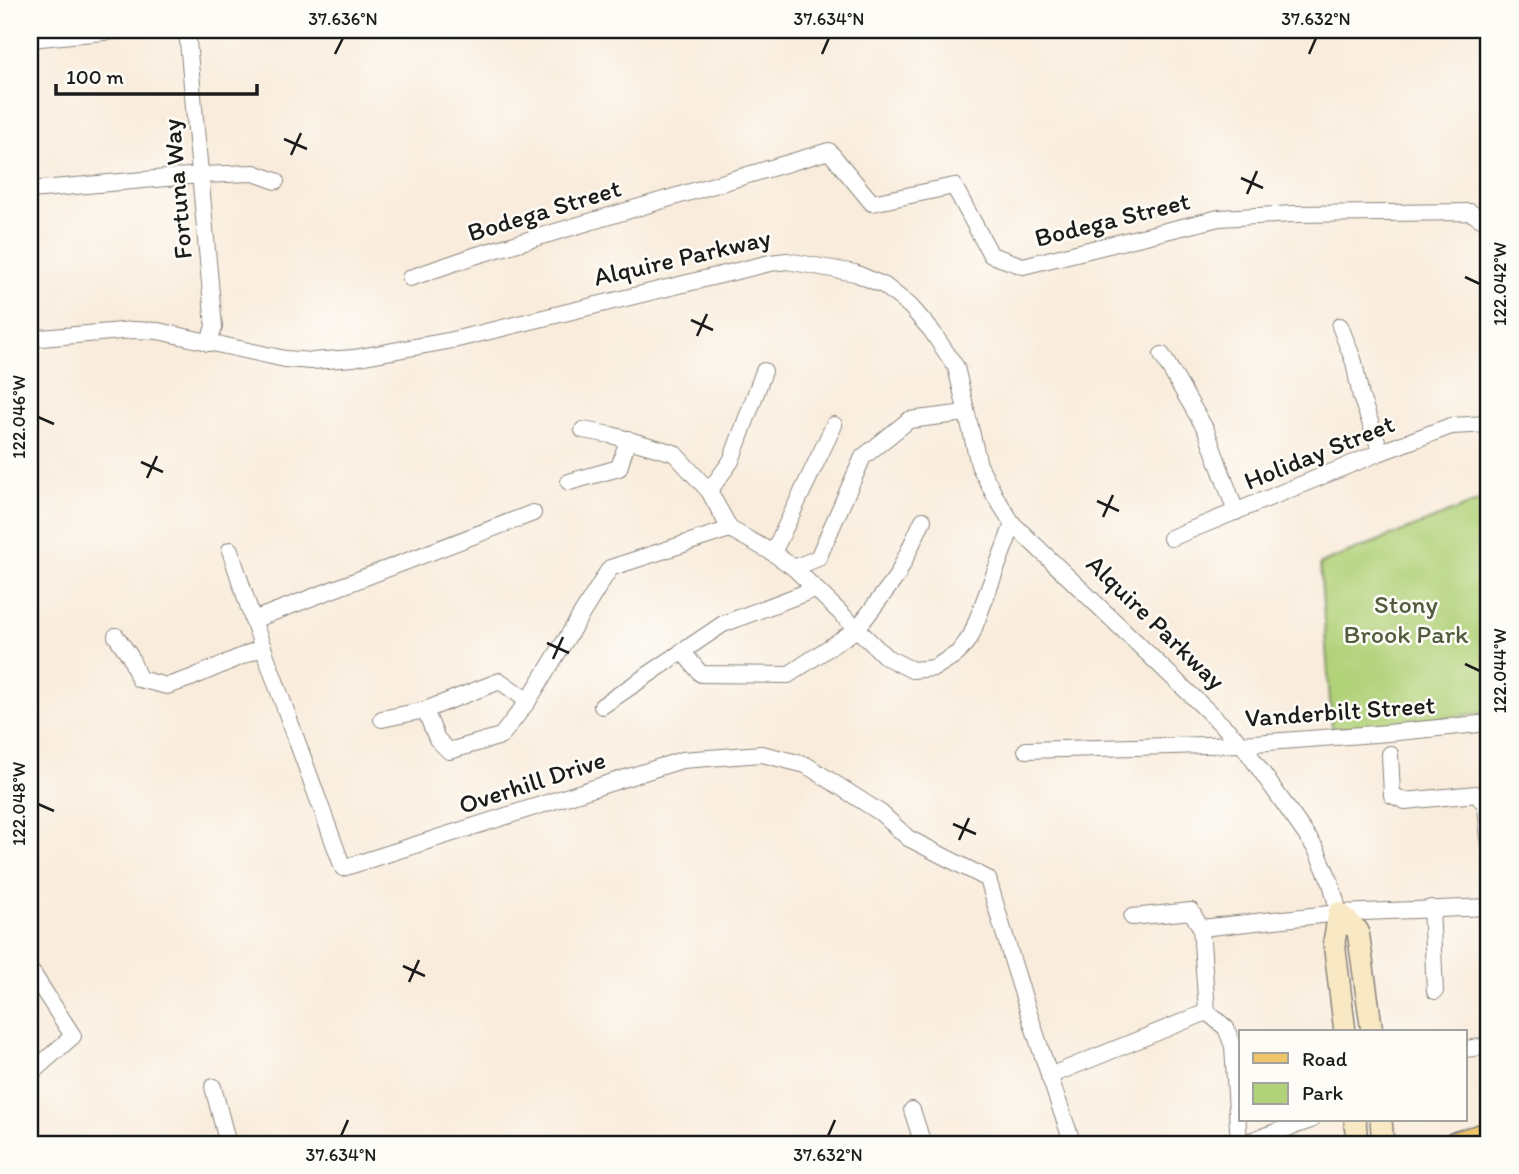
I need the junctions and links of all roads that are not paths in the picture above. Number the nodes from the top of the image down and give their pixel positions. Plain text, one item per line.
1 (124, 30) edge
2 (187, 30) edge
3 (30, 39) edge
4 (200, 174) junction
5 (276, 181) dead end
6 (30, 190) edge
7 (1489, 224) edge
8 (410, 278) dead end
9 (1340, 326) dead end
10 (30, 339) edge
11 (208, 342) junction
12 (1162, 355) dead end
13 (764, 371) dead end
14 (966, 413) junction
15 (1489, 424) edge
16 (834, 425) dead end
17 (583, 429) dead end
18 (628, 439) junction
19 (1381, 452) junction
20 (569, 482) dead end
21 (709, 491) junction
22 (1236, 512) junction
23 (533, 513) dead end
24 (923, 520) dead end
25 (1013, 524) junction
26 (730, 529) junction
27 (1171, 538) dead end
28 (230, 550) dead end
29 (773, 553) junction
30 (794, 568) junction
31 (816, 589) junction
32 (253, 620) junction
33 (857, 629) junction
34 (116, 636) dead end
35 (263, 647) junction
36 (682, 651) junction
37 (528, 701) junction
38 (602, 706) dead end
39 (425, 710) junction
40 (382, 719) dead end
41 (1489, 723) edge
42 (1242, 744) junction
43 (1026, 750) dead end
44 (1390, 754) dead end
45 (1489, 841) edge
46 (1489, 907) edge
47 (1432, 908) junction
48 (1339, 914) junction
49 (1132, 917) dead end
50 (1201, 928) junction
51 (33, 974) dead end
52 (1435, 991) dead end
53 (1206, 1012) junction
54 (1345, 1030) edge
55 (1372, 1030) edge
56 (1237, 1045) edge
57 (1489, 1046) edge
58 (1466, 1049) edge
59 (30, 1074) edge
60 (1049, 1076) junction
61 (213, 1087) dead end
62 (912, 1110) dead end
63 (1239, 1111) edge
64 (1239, 1122) edge
65 (1305, 1122) edge
66 (1355, 1122) edge
67 (1381, 1122) edge
68 (1489, 1134) edge
69 (228, 1144) edge
70 (923, 1144) edge
71 (1073, 1144) edge
72 (1240, 1144) edge
73 (1357, 1144) edge
74 (1383, 1144) edge
75 (1456, 1144) edge

1 - 3 street
2 - 4 street, Fortuna Way
4 - 5 street
4 - 6 street
4 - 11 street, Fortuna Way
7 - 8 street, Bodega Street
9 - 19 street
10 - 11 street, Alquire Parkway
11 - 14 street, Alquire Parkway
12 - 22 street
13 - 21 street
14 - 25 street, Alquire Parkway
14 - 30 street
15 - 19 street, Holiday Street
16 - 29 street
17 - 18 street
18 - 20 street
18 - 21 street
19 - 22 street, Holiday Street
21 - 26 street
22 - 27 street, Holiday Street
23 - 32 street
24 - 33 street
25 - 33 street
25 - 42 street, Alquire Parkway
26 - 29 street
26 - 37 street
28 - 32 street, Overhill Drive
29 - 30 street
30 - 31 street
31 - 33 street
31 - 36 street
32 - 35 street, Overhill Drive
33 - 36 street
34 - 35 street
35 - 60 street, Overhill Drive
36 - 38 street
37 - 39 street
37 - 39 street
39 - 40 street
41 - 42 street, Vanderbilt Street
42 - 43 street, Vanderbilt Street
42 - 48 street, Alquire Parkway
44 - 45 street
46 - 47 street
47 - 48 street
47 - 52 street
48 - 50 street
48 - 54 main road, Alquire Parkway
48 - 55 main road, Alquire Parkway
49 - 50 street
50 - 53 street
51 - 59 street
53 - 56 street
53 - 60 street
56 - 63 street
57 - 58 street
60 - 71 street, Overhill Drive
61 - 69 street
62 - 70 street
64 - 72 street
65 - 72 street
66 - 73 main road
67 - 74 main road
68 - 75 main road

